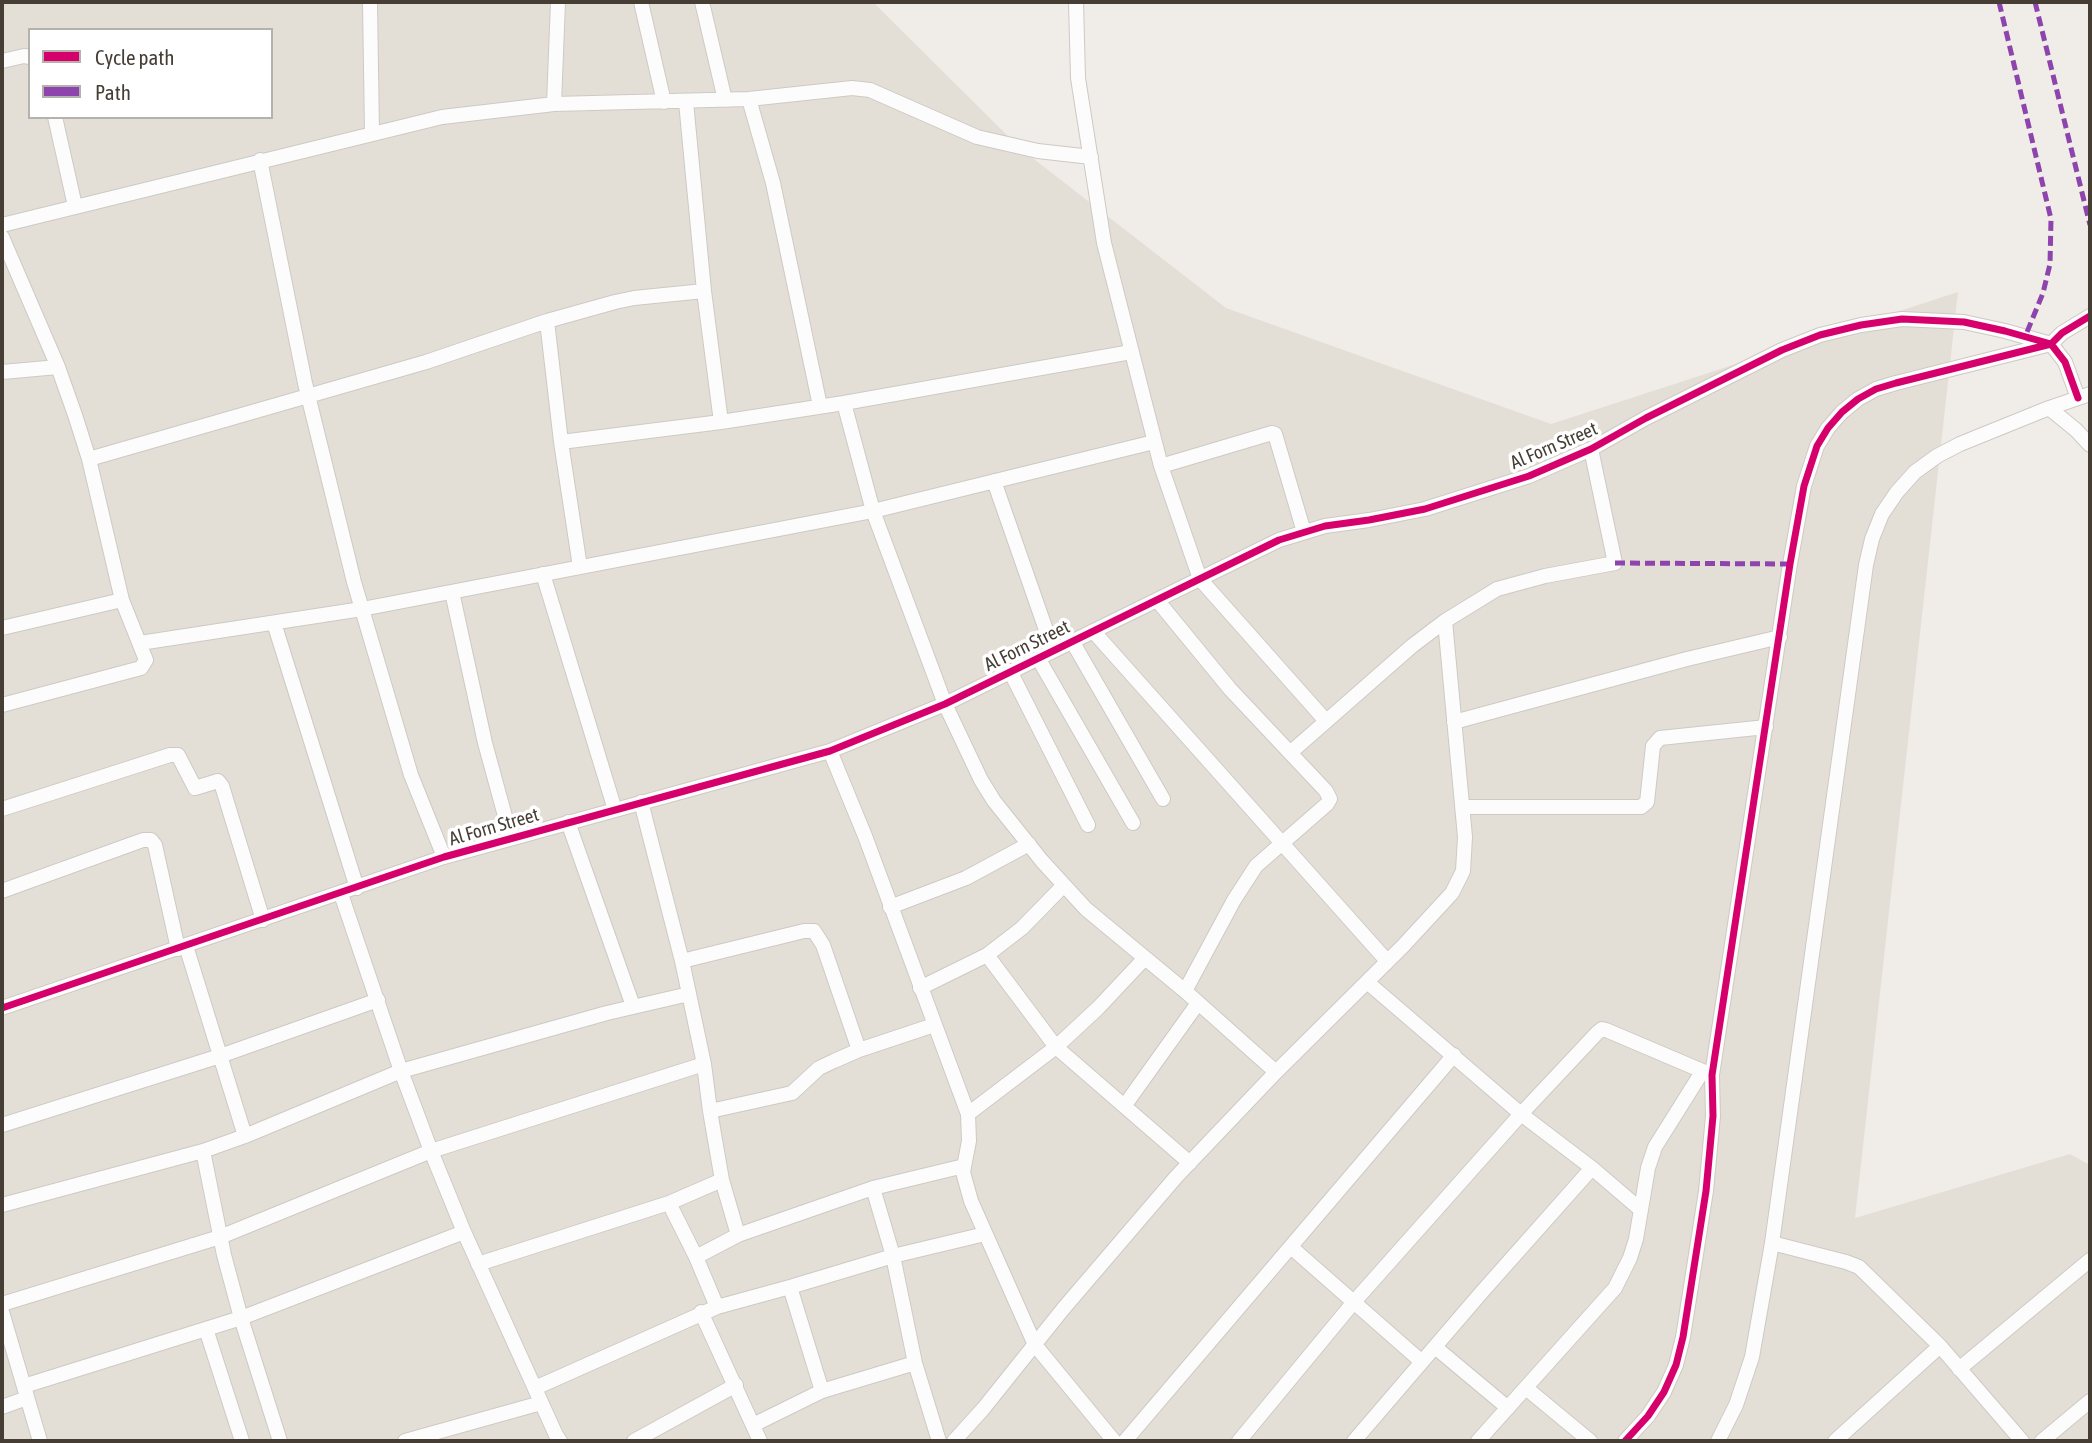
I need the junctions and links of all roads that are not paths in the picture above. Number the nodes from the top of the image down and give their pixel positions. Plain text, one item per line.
1 (370, 2) edge
2 (558, 2) edge
3 (641, 2) edge
4 (702, 2) edge
5 (1076, 2) edge
6 (28, 57) edge
7 (2, 61) edge
8 (749, 99) junction
9 (725, 100) junction
10 (664, 102) junction
11 (686, 102) junction
12 (554, 104) junction
13 (55, 119) edge
14 (372, 133) junction
15 (1091, 157) junction
16 (260, 160) junction
17 (75, 206) junction
18 (3, 224) edge
19 (704, 291) junction
20 (2090, 316) edge
21 (547, 321) junction
22 (2051, 344) junction
23 (1131, 352) junction
24 (58, 367) junction
25 (2, 372) edge
26 (2084, 396) edge
27 (308, 397) junction
28 (844, 403) junction
29 (820, 406) junction
30 (2049, 408) junction
31 (721, 422) junction
32 (561, 442) junction
33 (1154, 442) junction
34 (2090, 445) edge
35 (1591, 449) junction
36 (89, 459) junction
37 (1161, 466) junction
38 (994, 481) junction
39 (873, 511) junction
40 (1304, 531) junction
41 (579, 567) junction
42 (543, 574) junction
43 (1200, 579) junction
44 (452, 592) junction
45 (122, 600) junction
46 (1157, 600) junction
47 (362, 609) junction
48 (1445, 621) junction
49 (274, 622) junction
50 (2, 628) edge
51 (1093, 631) junction
52 (1780, 637) junction
53 (1072, 642) junction
54 (140, 643) junction
55 (1053, 650) junction
56 (1038, 658) junction
57 (1010, 671) junction
58 (945, 704) junction
59 (2, 705) edge
60 (1326, 721) junction
61 (1454, 722) junction
62 (1766, 727) junction
63 (830, 751) junction
64 (1290, 753) junction
65 (1163, 799) dead end
66 (642, 802) junction
67 (1462, 807) junction
68 (2, 809) edge
69 (615, 810) junction
70 (568, 822) junction
71 (1133, 823) dead end
72 (1088, 825) dead end
73 (511, 838) junction
74 (1028, 844) junction
75 (1281, 845) junction
76 (444, 857) junction
77 (1065, 885) junction
78 (357, 888) junction
79 (2, 891) edge
80 (341, 894) junction
81 (890, 906) junction
82 (262, 920) junction
83 (182, 948) junction
84 (987, 955) junction
85 (1144, 958) junction
86 (682, 961) junction
87 (1387, 961) junction
88 (1367, 982) junction
89 (920, 988) junction
90 (1185, 991) junction
91 (689, 994) junction
92 (378, 1000) junction
93 (1198, 1003) junction
94 (633, 1006) junction
95 (2, 1009) edge
96 (934, 1025) junction
97 (1056, 1047) junction
98 (859, 1050) junction
99 (1454, 1055) junction
100 (220, 1056) junction
101 (704, 1064) junction
102 (401, 1071) junction
103 (1276, 1072) junction
104 (1707, 1073) junction
105 (1125, 1105) junction
106 (710, 1111) junction
107 (968, 1114) junction
108 (1521, 1114) junction
109 (2, 1125) edge
110 (245, 1136) junction
111 (203, 1151) junction
112 (430, 1151) junction
113 (1190, 1163) junction
114 (964, 1166) junction
115 (1592, 1168) junction
116 (722, 1180) junction
117 (873, 1188) junction
118 (669, 1203) junction
119 (2, 1205) edge
120 (1641, 1210) junction
121 (464, 1232) junction
122 (985, 1234) junction
123 (738, 1236) junction
124 (220, 1237) junction
125 (1772, 1243) junction
126 (1291, 1247) junction
127 (893, 1256) junction
128 (696, 1257) junction
129 (2090, 1259) edge
130 (478, 1264) junction
131 (790, 1287) junction
132 (1353, 1303) junction
133 (2, 1304) edge
134 (717, 1307) junction
135 (2, 1311) edge
136 (701, 1312) junction
137 (241, 1318) junction
138 (206, 1329) junction
139 (1035, 1345) junction
140 (1940, 1346) junction
141 (1434, 1347) junction
142 (1422, 1362) junction
143 (915, 1363) junction
144 (1959, 1368) junction
145 (736, 1385) junction
146 (535, 1388) junction
147 (1526, 1388) junction
148 (822, 1391) junction
149 (26, 1392) junction
150 (2090, 1401) edge
151 (541, 1403) junction
152 (2, 1407) edge
153 (1508, 1408) junction
154 (753, 1425) junction
155 (558, 1439) edge
156 (40, 1441) edge
157 (242, 1441) edge
158 (280, 1441) edge
159 (405, 1441) edge
160 (634, 1441) edge
161 (760, 1441) edge
162 (939, 1441) edge
163 (954, 1441) edge
164 (1114, 1441) edge
165 (1125, 1441) edge
166 (1239, 1441) edge
167 (1354, 1441) edge
168 (1478, 1441) edge
169 (1590, 1441) edge
170 (1625, 1441) edge
171 (1718, 1441) edge
172 (1835, 1441) edge
173 (2022, 1441) edge
174 (2042, 1441) edge

1 - 14 street
2 - 12 street
3 - 10 street
4 - 9 street
5 - 15 street
6 - 7 street
8 - 9 street
8 - 15 street
8 - 29 street
9 - 11 street
10 - 11 street
10 - 12 street
11 - 19 street
12 - 14 street
13 - 17 street
14 - 16 street
15 - 23 street
16 - 17 street
16 - 27 street
17 - 18 street
18 - 24 street
19 - 21 street
19 - 31 street
20 - 22 street
21 - 27 street
21 - 32 street
22 - 26 street
22 - 35 street, Al Forn Street
22 - 52 street
23 - 28 street
23 - 33 street
24 - 25 street
24 - 36 street
26 - 30 street
27 - 36 street
27 - 47 street
28 - 29 street
28 - 39 street
29 - 31 street
30 - 34 street
30 - 125 street
31 - 32 street
32 - 41 street
33 - 37 street
33 - 38 street
35 - 40 street, Al Forn Street
35 - 48 street
36 - 45 street
37 - 40 street
37 - 43 street
38 - 39 street
38 - 55 street
39 - 41 street
39 - 58 street
40 - 43 street, Al Forn Street
41 - 42 street
42 - 44 street
42 - 69 street
43 - 46 street, Al Forn Street
43 - 60 street
44 - 47 street
44 - 73 street
45 - 50 street
45 - 54 street
46 - 51 street, Al Forn Street
46 - 64 street
47 - 49 street
47 - 76 street
48 - 60 street
48 - 61 street
49 - 54 street
49 - 78 street
51 - 53 street, Al Forn Street
51 - 75 street
52 - 61 street
52 - 62 street
53 - 55 street, Al Forn Street
53 - 65 street
54 - 59 street
55 - 56 street, Al Forn Street
56 - 57 street, Al Forn Street
56 - 71 street
57 - 58 street, Al Forn Street
57 - 72 street
58 - 63 street, Al Forn Street
58 - 74 street
60 - 64 street
61 - 67 street
62 - 67 street
62 - 104 street
63 - 66 street, Al Forn Street
63 - 81 street
64 - 75 street
66 - 69 street, Al Forn Street
66 - 86 street
67 - 87 street
68 - 82 street
69 - 70 street, Al Forn Street
70 - 73 street, Al Forn Street
70 - 94 street
73 - 76 street, Al Forn Street
74 - 77 street
74 - 81 street
75 - 87 street
75 - 90 street
76 - 78 street, Al Forn Street
77 - 84 street
77 - 85 street
78 - 80 street, Al Forn Street
79 - 83 street
80 - 82 street, Al Forn Street
80 - 92 street
81 - 89 street
82 - 83 street, Al Forn Street
83 - 95 street, Al Forn Street
83 - 100 street
84 - 89 street
84 - 97 street
85 - 90 street
85 - 97 street
86 - 91 street
86 - 98 street
87 - 88 street
88 - 99 street
88 - 103 street
89 - 96 street
90 - 93 street
91 - 94 street
91 - 101 street
92 - 100 street
92 - 102 street
93 - 103 street
93 - 105 street
94 - 102 street
96 - 98 street
96 - 107 street
97 - 105 street
97 - 107 street
98 - 106 street
99 - 108 street
99 - 126 street
100 - 109 street
100 - 110 street
101 - 106 street
101 - 112 street
102 - 110 street
102 - 112 street
103 - 113 street
104 - 108 street
104 - 120 street
104 - 170 street
105 - 113 street
106 - 116 street
107 - 114 street
108 - 115 street
108 - 132 street
110 - 111 street
111 - 119 street
111 - 124 street
112 - 121 street
112 - 124 street
113 - 139 street
114 - 117 street
114 - 122 street
115 - 120 street
115 - 141 street
116 - 118 street
116 - 123 street
117 - 123 street
117 - 127 street
118 - 128 street
118 - 130 street
120 - 147 street
121 - 130 street
121 - 137 street
122 - 127 street
122 - 139 street
123 - 128 street
124 - 133 street
124 - 137 street
125 - 140 street
125 - 171 street
126 - 132 street
126 - 165 street
127 - 131 street
127 - 143 street
128 - 134 street
129 - 144 street
130 - 146 street
131 - 134 street
131 - 148 street
132 - 142 street
132 - 166 street
134 - 136 street
135 - 149 street
136 - 145 street
136 - 146 street
137 - 138 street
137 - 158 street
138 - 149 street
138 - 157 street
139 - 163 street
139 - 164 street
140 - 144 street
140 - 172 street
141 - 142 street
141 - 153 street
142 - 167 street
143 - 148 street
143 - 162 street
144 - 173 street
145 - 154 street
145 - 160 street
146 - 151 street
147 - 153 street
147 - 169 street
148 - 154 street
149 - 152 street
149 - 156 street
150 - 174 street
151 - 155 street
151 - 159 street
153 - 168 street
154 - 161 street

